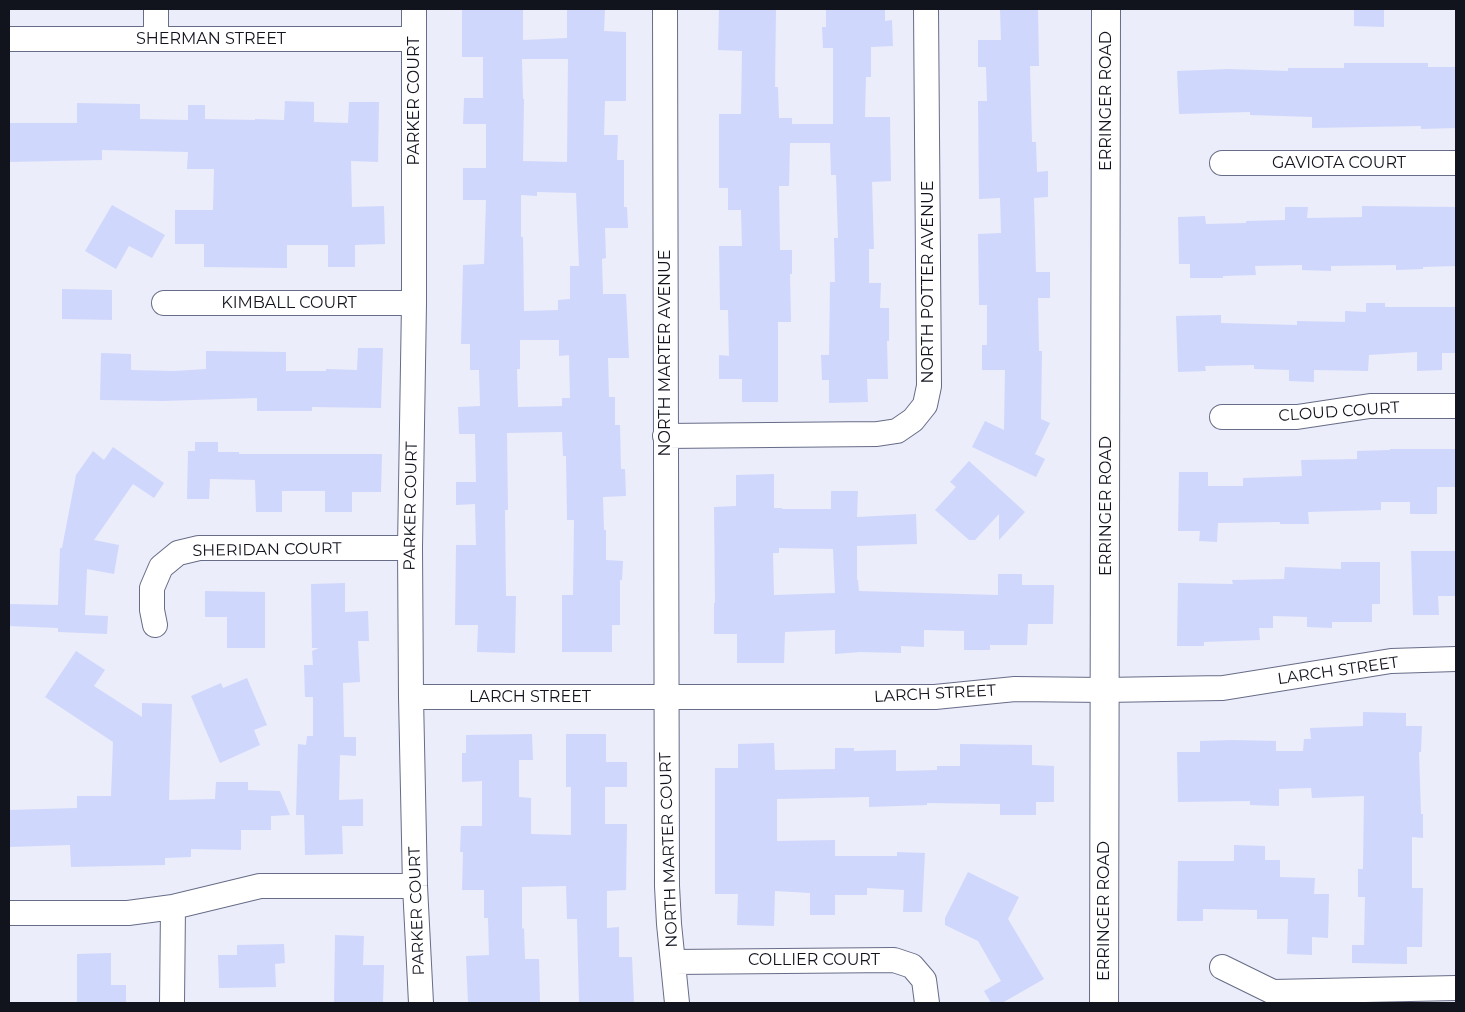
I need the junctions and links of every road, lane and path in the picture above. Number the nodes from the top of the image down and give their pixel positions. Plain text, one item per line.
1 (156, 9) edge
2 (414, 9) edge
3 (665, 9) edge
4 (926, 9) edge
5 (1106, 9) edge
6 (9, 39) edge
7 (156, 39) junction
8 (414, 39) junction
9 (1222, 163) dead end
10 (1456, 163) edge
11 (414, 302) junction
12 (164, 303) dead end
13 (1456, 406) edge
14 (1222, 417) dead end
15 (665, 436) junction
16 (410, 548) junction
17 (155, 625) dead end
18 (1456, 659) edge
19 (1104, 690) junction
20 (411, 697) junction
21 (665, 697) junction
22 (415, 886) junction
23 (172, 907) junction
24 (9, 913) edge
25 (673, 962) junction
26 (1222, 967) dead end
27 (1456, 988) edge
28 (172, 1003) edge
29 (421, 1003) edge
30 (677, 1003) edge
31 (927, 1003) edge
32 (1104, 1003) edge

1 - 7 street
2 - 8 street, PARKER COURT
3 - 15 street, NORTH MARTER AVENUE
4 - 15 street, NORTH POTTER AVENUE
5 - 19 main road, ERRINGER ROAD
6 - 7 street, SHERMAN STREET
7 - 8 street, SHERMAN STREET
8 - 11 street, PARKER COURT
9 - 10 street, GAVIOTA COURT
11 - 12 street, KIMBALL COURT
11 - 16 street, PARKER COURT
13 - 14 street, CLOUD COURT
15 - 21 street, NORTH MARTER AVENUE
16 - 17 street, SHERIDAN COURT
16 - 20 street, PARKER COURT
18 - 19 street, LARCH STREET
19 - 21 street, LARCH STREET
19 - 32 main road, ERRINGER ROAD
20 - 21 street, LARCH STREET
20 - 22 street, PARKER COURT
21 - 25 street, NORTH MARTER COURT
22 - 23 street
22 - 29 street, PARKER COURT
23 - 24 street
23 - 28 street
25 - 30 street, NORTH MARTER COURT
25 - 31 street, COLLIER COURT
26 - 27 street

